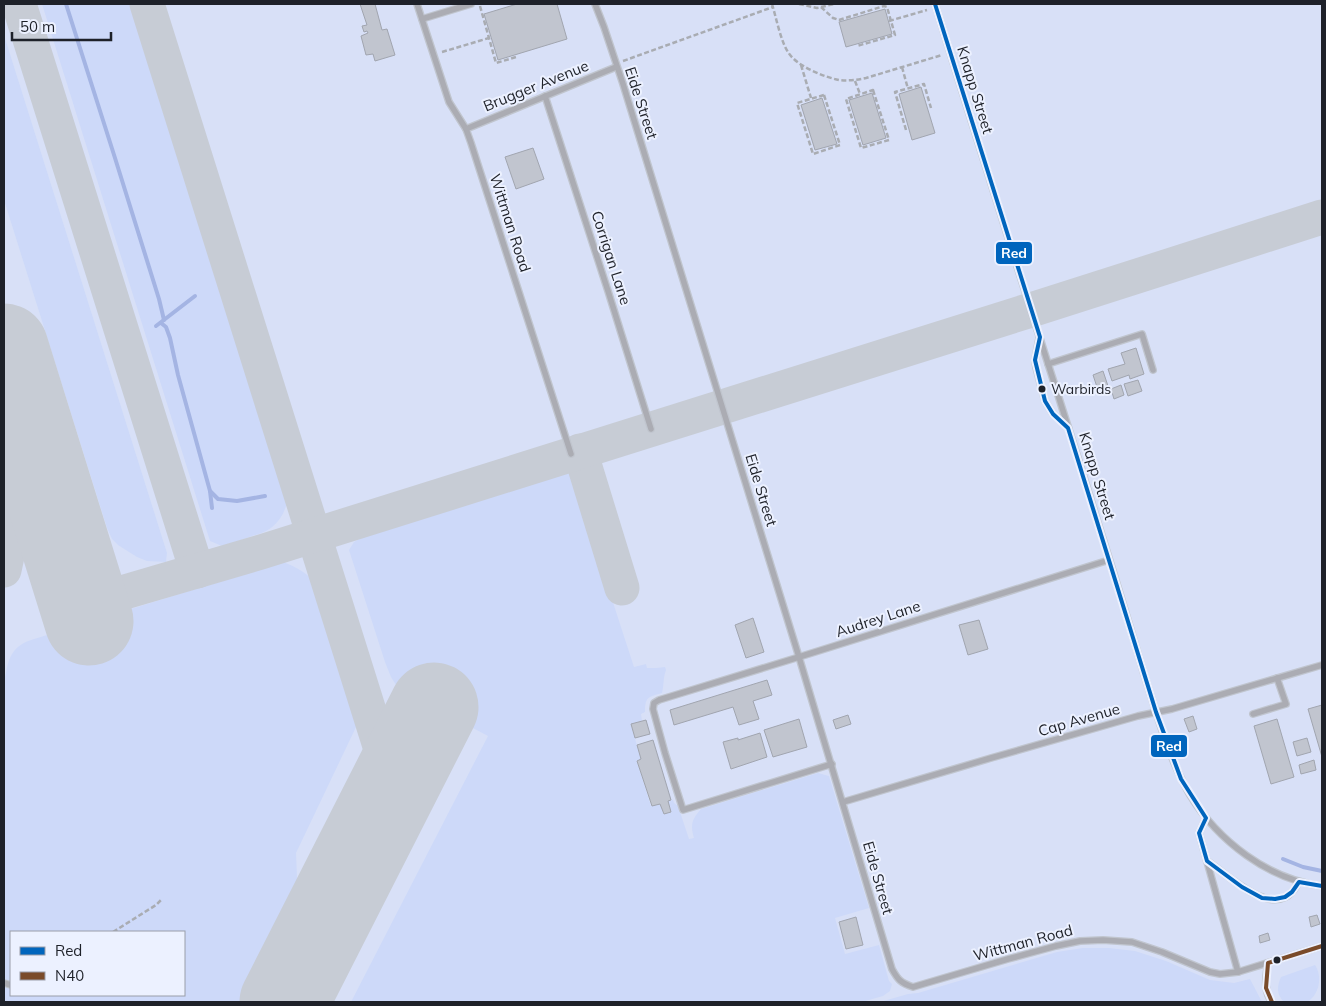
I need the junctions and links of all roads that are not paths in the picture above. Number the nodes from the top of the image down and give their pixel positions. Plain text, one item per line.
1 (417, 4) edge
2 (471, 4) edge
3 (595, 4) edge
4 (935, 5) edge
5 (422, 19) junction
6 (616, 67) junction
7 (544, 96) junction
8 (466, 129) junction
9 (1040, 337) junction
10 (1048, 364) junction
11 (1153, 370) dead end
12 (1068, 428) junction
13 (651, 429) dead end
14 (572, 454) dead end
15 (1110, 560) junction
16 (800, 658) junction
17 (1322, 665) edge
18 (1277, 678) junction
19 (1156, 712) junction
20 (1253, 714) dead end
21 (832, 764) junction
22 (843, 802) junction
23 (1206, 818) junction
24 (1207, 861) junction
25 (1299, 882) junction
26 (1322, 886) edge
27 (1322, 946) edge
28 (1268, 963) junction
29 (1238, 972) junction
30 (903, 984) joint
31 (1272, 1002) edge

1 - 5 lane, Wittman Road
2 - 5 lane
3 - 6 lane, Eide Street
4 - 9 lane, Knapp Street
5 - 8 lane, Wittman Road
6 - 7 lane, Brugger Avenue
6 - 16 lane, Eide Street
7 - 8 lane, Brugger Avenue
7 - 13 lane, Corrigan Lane
8 - 14 lane, Wittman Road
9 - 10 lane, Knapp Street
9 - 12 lane
10 - 11 lane
10 - 12 lane, Knapp Street
12 - 15 lane, Knapp Street
15 - 16 lane, Audrey Lane
15 - 19 lane, Knapp Street
16 - 21 lane, Eide Street
16 - 21 lane, Audrey Lane
17 - 18 lane, Cap Avenue
18 - 19 lane, Cap Avenue
18 - 20 lane
19 - 22 lane, Cap Avenue
19 - 23 lane, Knapp Street
21 - 22 lane, Eide Street
22 - 30 lane, Eide Street
23 - 24 lane
23 - 25 lane, Knapp Street
24 - 25 lane
24 - 29 lane
25 - 26 lane, Knapp Street
27 - 28 lane, Wittman Road
28 - 29 lane, Wittman Road
28 - 31 lane
29 - 30 lane, Wittman Road

